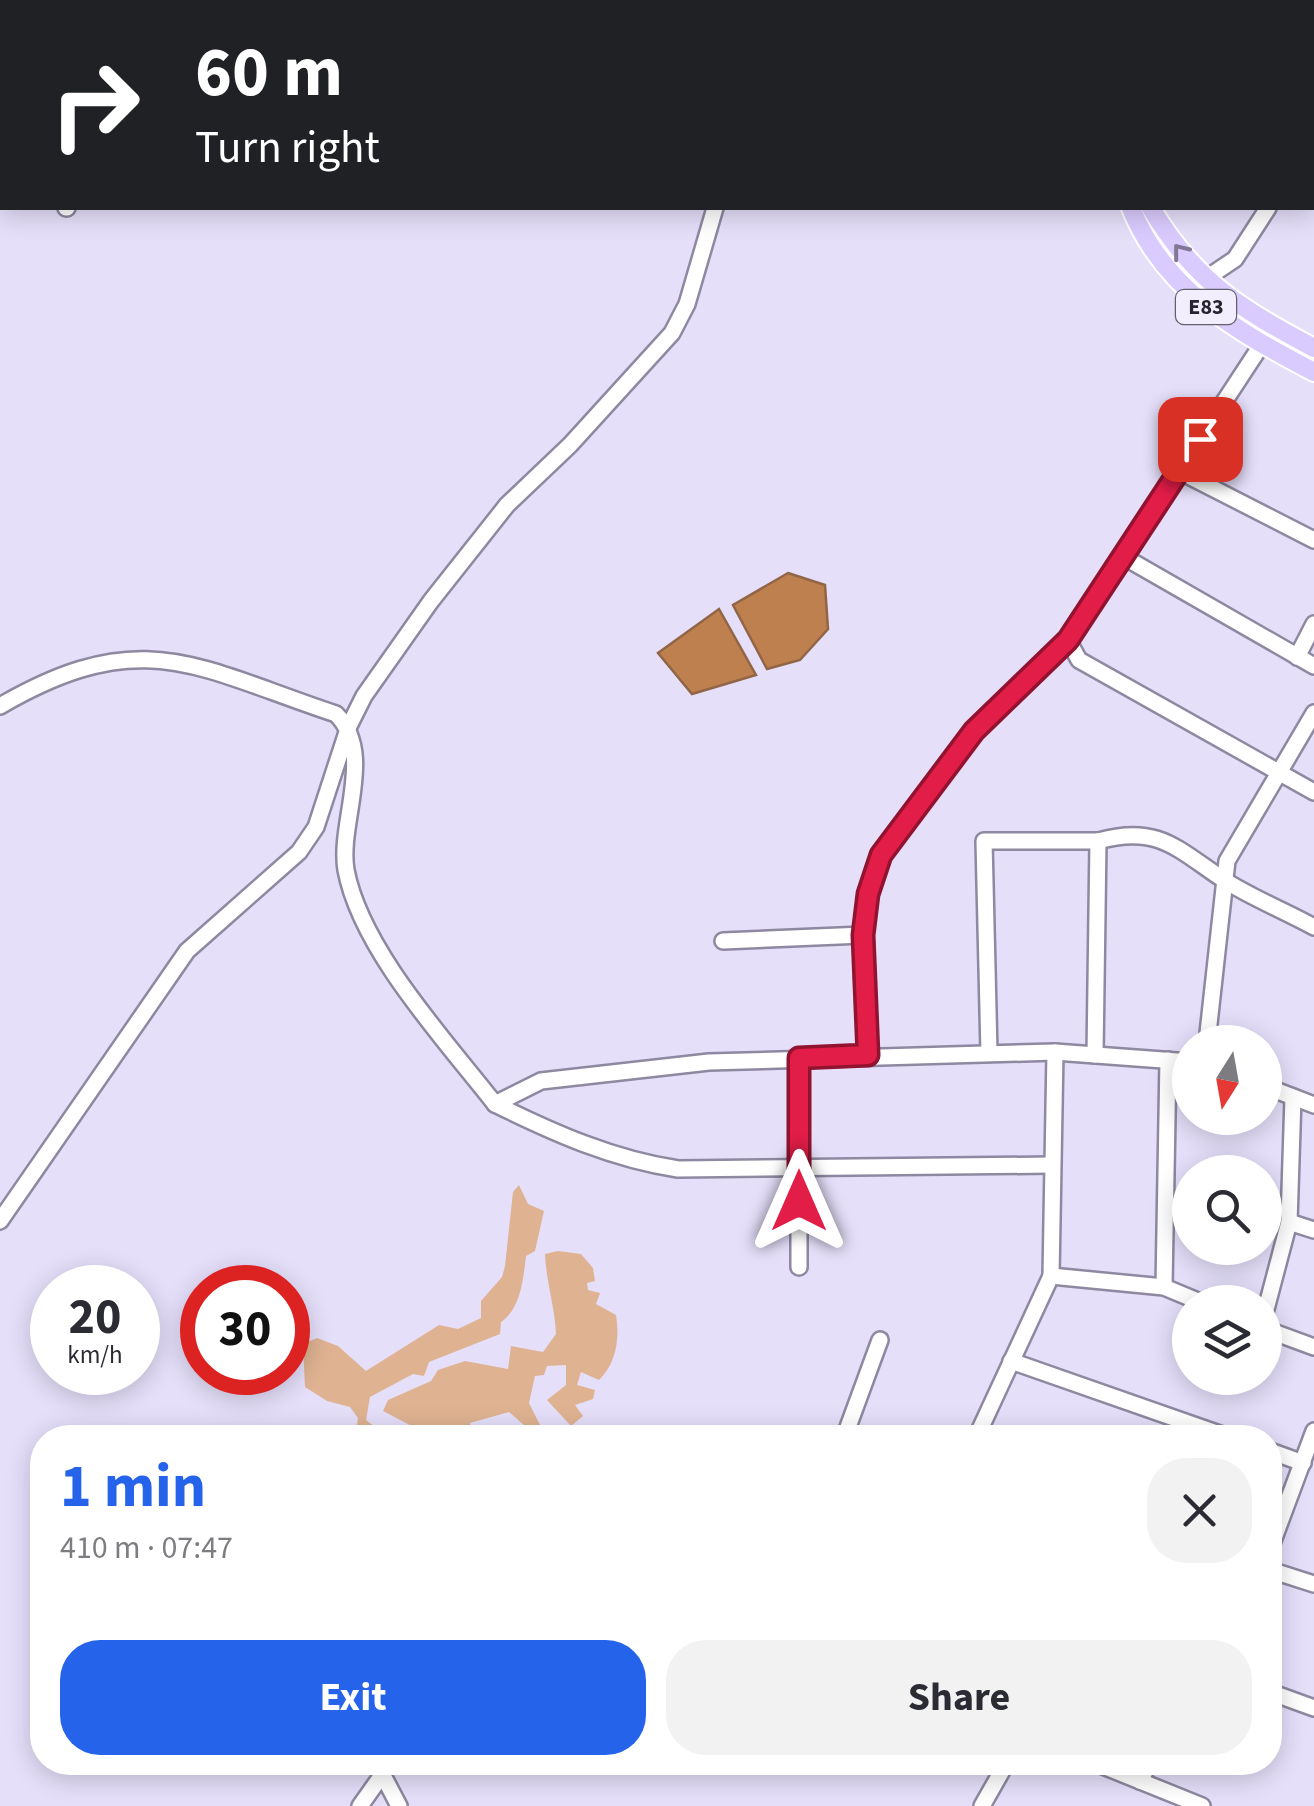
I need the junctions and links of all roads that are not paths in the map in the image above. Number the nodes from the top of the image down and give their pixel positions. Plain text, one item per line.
1 (714, 210) edge
2 (1132, 210) edge
3 (1153, 210) edge
4 (1267, 210) edge
5 (1204, 280) junction
6 (1186, 292) junction
7 (1262, 344) junction
8 (1314, 348) edge
9 (1314, 372) edge
10 (1180, 471) junction
11 (1314, 540) edge
12 (1124, 558) junction
13 (1314, 624) edge
14 (1068, 640) junction
15 (1297, 656) junction
16 (1314, 666) edge
17 (0, 706) edge
18 (1314, 712) edge
19 (349, 726) junction
20 (1279, 772) junction
21 (1314, 792) edge
22 (1098, 841) junction
23 (1224, 880) junction
24 (1314, 926) edge
25 (863, 935) junction
26 (723, 941) dead end
27 (1209, 1025) edge
28 (1056, 1052) junction
29 (989, 1053) junction
30 (868, 1055) junction
31 (1095, 1055) junction
32 (799, 1058) junction
33 (1168, 1060) junction
34 (1172, 1060) edge
35 (1282, 1093) edge
36 (1293, 1097) junction
37 (495, 1104) junction
38 (1314, 1105) edge
39 (1052, 1165) junction
40 (800, 1168) junction
41 (0, 1221) edge
42 (1289, 1222) junction
43 (1314, 1230) edge
44 (799, 1267) dead end
45 (1051, 1276) junction
46 (1272, 1285) edge
47 (1164, 1286) junction
48 (1172, 1290) edge
49 (1282, 1336) edge
50 (880, 1340) dead end
51 (1314, 1348) edge
52 (1011, 1361) junction
53 (849, 1425) edge
54 (982, 1425) edge
55 (1194, 1425) edge
56 (1314, 1430) edge
57 (1282, 1455) edge
58 (1303, 1462) junction
59 (1282, 1517) edge
60 (1282, 1574) edge
61 (1314, 1584) edge
62 (1282, 1696) edge
63 (1314, 1708) edge
64 (376, 1775) edge
65 (382, 1775) edge
66 (1000, 1775) edge
67 (1125, 1775) edge
68 (1143, 1775) edge
69 (1140, 1781) junction
70 (360, 1806) edge
71 (399, 1806) edge
72 (982, 1806) edge
73 (1202, 1806) edge

1 - 19 street
2 - 6 main road, E83
5 -> 3 main road, E83
4 - 5 street
5 - 6 street
5 - 8 main road, E83
6 - 7 main road, E83
7 - 9 main road, E83
7 - 10 street
10 - 11 street
10 - 12 street
12 - 14 street
12 - 15 street
13 - 15 street
14 - 20 street
14 - 25 street
15 - 16 street
17 - 19 street
18 - 20 street
19 - 37 street
19 - 41 street
20 - 21 street
20 - 23 street
22 - 23 street
22 - 29 street
22 - 31 street
23 - 24 street
23 - 27 street
25 - 26 street
25 - 30 street
28 - 29 street
28 - 31 street
28 - 39 street
29 - 30 street
30 - 32 street
31 - 33 street
32 - 37 street
32 - 40 street
33 - 34 street
33 - 47 street
35 - 36 street
36 - 38 street
36 - 42 street
37 - 40 street
39 - 40 street
39 - 45 street
40 - 44 street
42 - 43 street
42 - 46 street
45 - 47 street
45 - 52 street
47 - 48 street
49 - 51 street
50 - 53 street
52 - 54 street
52 - 55 street
56 - 58 street
57 - 58 street
58 - 59 street
60 - 61 street
62 - 63 street
64 - 70 street
65 - 71 street
66 - 72 street
67 - 69 street
68 - 69 street
69 - 73 street

